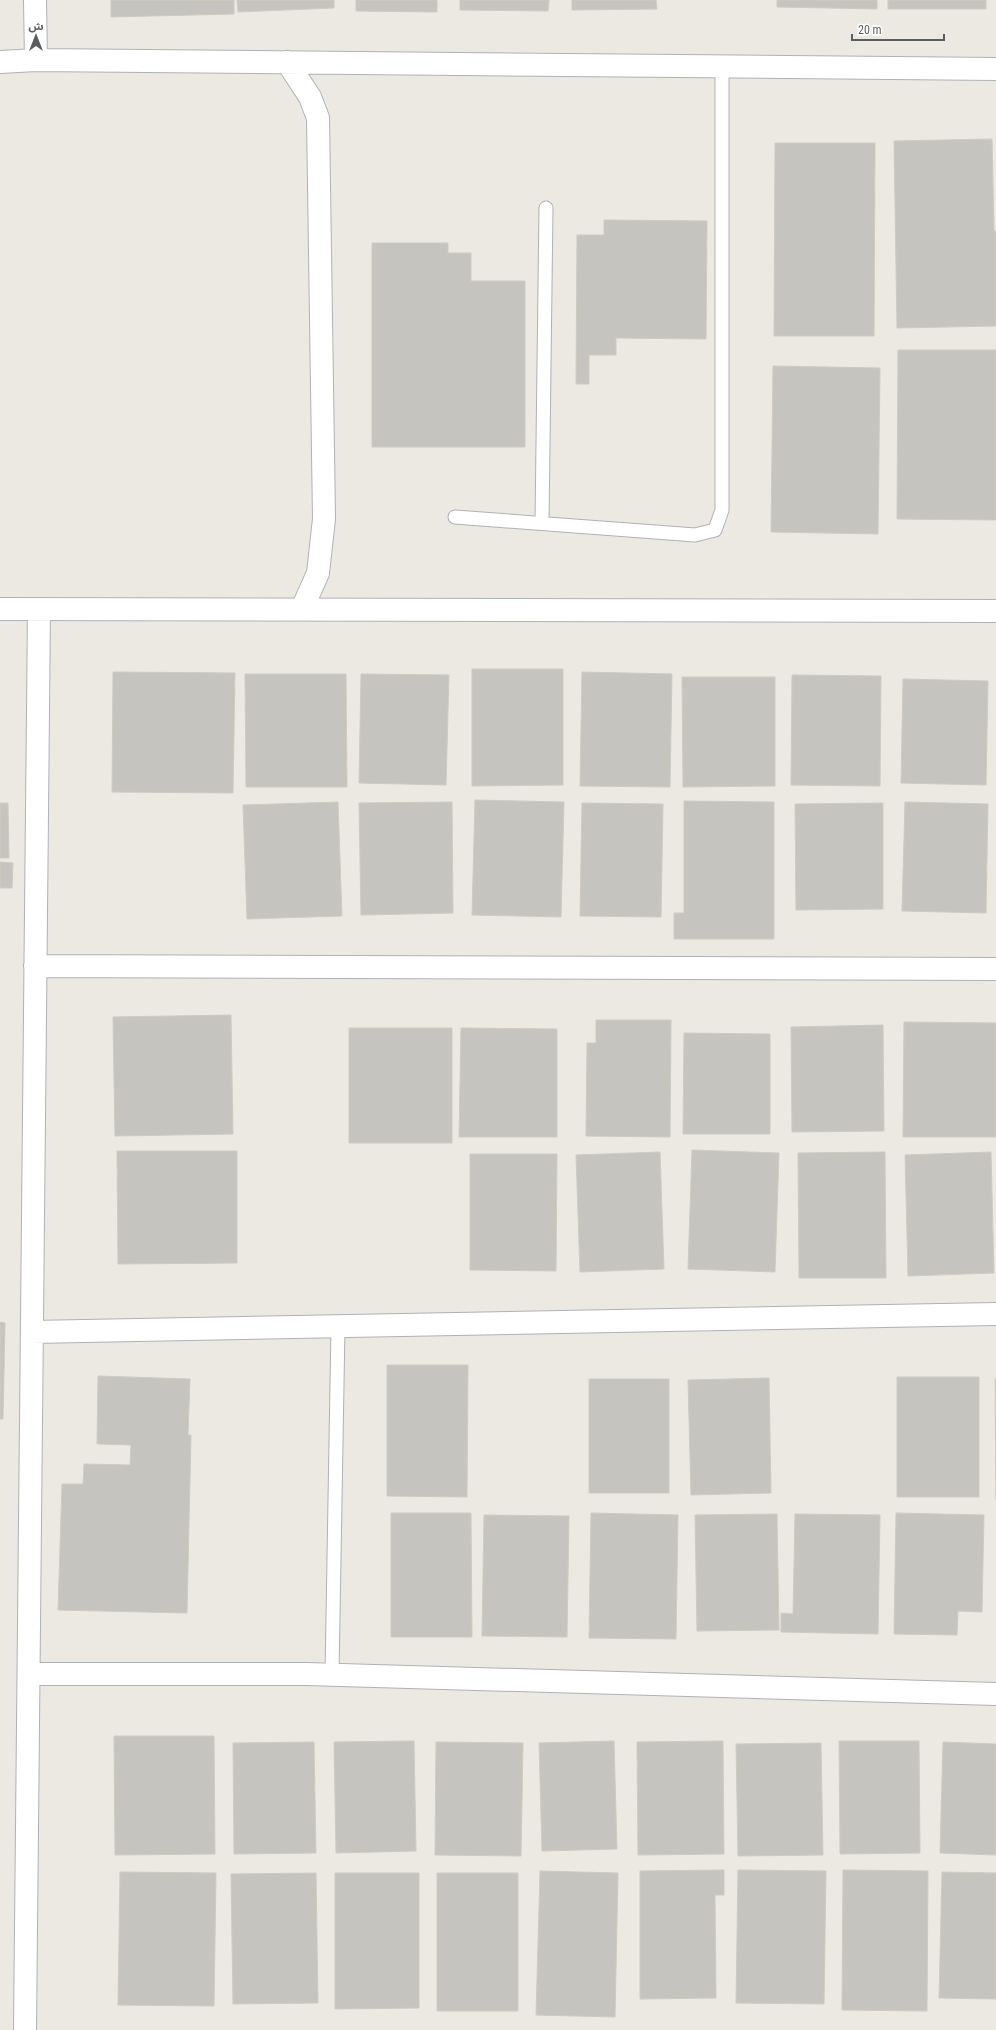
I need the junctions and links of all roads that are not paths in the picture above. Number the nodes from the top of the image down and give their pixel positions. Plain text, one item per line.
1 (35, 0) edge
2 (36, 60) junction
3 (0, 62) edge
4 (288, 62) junction
5 (722, 66) junction
6 (996, 69) edge
7 (546, 208) dead end
8 (455, 517) dead end
9 (542, 523) junction
10 (0, 609) edge
11 (38, 609) junction
12 (302, 609) junction
13 (996, 611) edge
14 (35, 966) junction
15 (996, 969) edge
16 (996, 1314) edge
17 (338, 1326) junction
18 (32, 1332) junction
19 (29, 1674) junction
20 (332, 1675) junction
21 (996, 1694) edge
22 (25, 2030) edge

1 - 2 street
2 - 3 street
2 - 4 street
4 - 5 street
4 - 12 street
5 - 6 street
5 - 9 lane
7 - 9 lane
8 - 9 lane
10 - 11 street
11 - 12 street
11 - 14 street
12 - 13 street
14 - 15 street
14 - 18 street
16 - 17 street
17 - 18 street
17 - 20 lane
18 - 19 street
19 - 20 street
19 - 22 street
20 - 21 street

